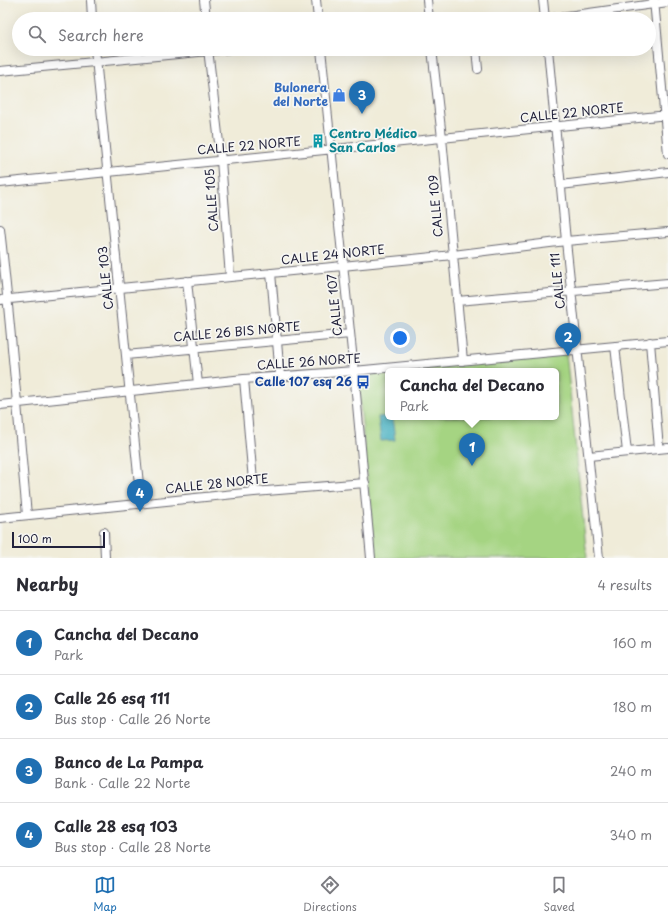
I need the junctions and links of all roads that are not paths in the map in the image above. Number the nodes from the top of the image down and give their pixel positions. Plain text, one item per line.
1 (91, 0) edge
2 (204, 0) edge
3 (316, 0) edge
4 (427, 0) edge
5 (543, 0) edge
6 (654, 2) edge
7 (668, 2) edge
8 (92, 12) edge
9 (205, 12) edge
10 (317, 12) edge
11 (428, 12) edge
12 (545, 12) edge
13 (590, 12) edge
14 (655, 12) edge
15 (656, 21) edge
16 (96, 56) edge
17 (152, 56) edge
18 (209, 56) edge
19 (322, 56) edge
20 (433, 56) edge
21 (477, 56) edge
22 (549, 56) edge
23 (97, 62) junction
24 (478, 69) dead end
25 (0, 71) edge
26 (666, 115) edge
27 (555, 127) junction
28 (442, 138) junction
29 (331, 150) junction
30 (668, 154) edge
31 (221, 160) junction
32 (108, 171) junction
33 (668, 172) edge
34 (0, 183) edge
35 (561, 184) junction
36 (0, 229) edge
37 (668, 232) edge
38 (566, 241) junction
39 (453, 255) junction
40 (343, 266) junction
41 (271, 273) junction
42 (230, 277) junction
43 (187, 281) junction
44 (668, 283) edge
45 (119, 288) junction
46 (572, 291) junction
47 (4, 299) edge
48 (457, 301) junction
49 (350, 334) junction
50 (277, 341) junction
51 (668, 341) edge
52 (650, 342) junction
53 (615, 346) junction
54 (194, 348) junction
55 (578, 349) junction
56 (126, 355) junction
57 (463, 361) junction
58 (385, 368) edge
59 (387, 368) edge
60 (354, 371) junction
61 (280, 376) junction
62 (244, 379) junction
63 (198, 384) junction
64 (130, 392) junction
65 (16, 403) junction
66 (0, 405) edge
67 (668, 448) edge
68 (659, 449) junction
69 (627, 452) junction
70 (588, 456) junction
71 (365, 483) junction
72 (254, 492) junction
73 (141, 504) junction
74 (27, 515) junction
75 (0, 518) edge
76 (104, 532) dead end
77 (105, 558) edge
78 (371, 558) edge
79 (599, 558) edge

1 - 8 street
2 - 9 street
3 - 10 street
4 - 11 street
5 - 12 street
6 - 7 street
6 - 13 street
6 - 14 street
15 - 26 street
16 - 23 street, CALLE 103
17 - 23 street
18 - 31 street, CALLE 105
19 - 29 street, CALLE 107
20 - 28 street, CALLE 109
21 - 24 street
22 - 27 street, CALLE 111
23 - 25 street
23 - 32 street, CALLE 103
26 - 27 street, CALLE 22 NORTE
26 - 30 street
27 - 28 street, CALLE 22 NORTE
27 - 35 street, CALLE 111
28 - 29 street, CALLE 22 NORTE
28 - 39 street, CALLE 109
29 - 31 street, CALLE 22 NORTE
29 - 40 street, CALLE 107
31 - 32 street, CALLE 22 NORTE
31 - 42 street, CALLE 105
32 - 34 street, CALLE 22 NORTE
32 - 45 street, CALLE 103
33 - 35 street
35 - 38 street, CALLE 111
36 - 47 street
37 - 38 street, CALLE 24 NORTE
38 - 39 street, CALLE 24 NORTE
38 - 46 street, CALLE 111
39 - 40 street, CALLE 24 NORTE
39 - 48 street, CALLE 109
40 - 41 street, CALLE 24 NORTE
40 - 49 street, CALLE 107
41 - 42 street, CALLE 24 NORTE
41 - 50 street
42 - 43 street, CALLE 24 NORTE
43 - 45 street, CALLE 24 NORTE
43 - 54 street
44 - 46 street
45 - 47 street, CALLE 24 NORTE
45 - 56 street, CALLE 103
46 - 48 street
46 - 55 street, CALLE 111
47 - 65 street
48 - 57 street, CALLE 109
49 - 50 street, CALLE 26 BIS NORTE
49 - 60 street, CALLE 107
50 - 54 street, CALLE 26 BIS NORTE
50 - 61 street
51 - 52 street, CALLE 26 NORTE
52 - 53 street, CALLE 26 NORTE
52 - 68 street
53 - 55 street, CALLE 26 NORTE
53 - 69 street
54 - 56 street, CALLE 26 BIS NORTE
54 - 63 street
55 - 57 street, CALLE 26 NORTE
55 - 70 street, CALLE 111
56 - 64 street, CALLE 103
57 - 59 street, CALLE 26 NORTE
58 - 60 street, CALLE 26 NORTE
60 - 61 street, CALLE 26 NORTE
60 - 71 street, CALLE 107
61 - 62 street, CALLE 26 NORTE
62 - 63 street, CALLE 26 NORTE
62 - 72 street
63 - 64 street, CALLE 26 NORTE
64 - 65 street, CALLE 26 NORTE
64 - 73 street, CALLE 103
65 - 66 street, CALLE 26 NORTE
65 - 74 street
67 - 68 street
68 - 69 street
69 - 70 street
70 - 79 street, CALLE 111
71 - 72 street, CALLE 28 NORTE
71 - 78 street, CALLE 107
72 - 73 street, CALLE 28 NORTE
73 - 74 street, CALLE 28 NORTE
74 - 75 street, CALLE 28 NORTE
76 - 77 street

